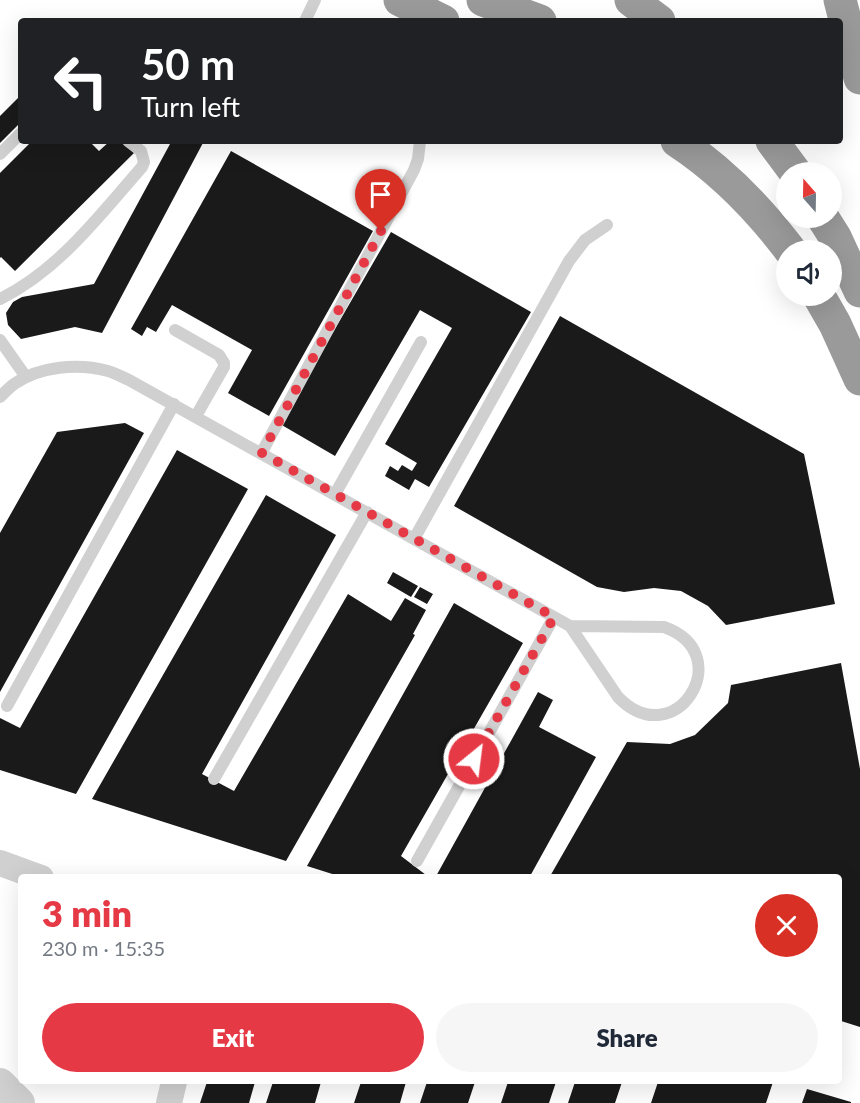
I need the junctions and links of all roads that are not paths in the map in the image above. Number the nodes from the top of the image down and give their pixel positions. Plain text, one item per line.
1 (315, 0) edge
2 (400, 0) edge
3 (631, 0) edge
4 (840, 0) edge
5 (491, 4) edge
6 (306, 18) edge
7 (437, 18) edge
8 (531, 18) edge
9 (655, 18) edge
10 (860, 49) edge
11 (843, 52) edge
12 (860, 78) edge
13 (18, 136) edge
14 (132, 144) edge
15 (420, 144) edge
16 (681, 144) edge
17 (774, 144) edge
18 (0, 154) edge
19 (788, 162) edge
20 (607, 225) dead end
21 (829, 228) edge
22 (782, 240) edge
23 (860, 291) edge
24 (0, 299) edge
25 (825, 306) edge
26 (175, 330) dead end
27 (0, 340) edge
28 (422, 342) dead end
29 (26, 377) junction
30 (860, 379) edge
31 (0, 397) edge
32 (174, 404) junction
33 (196, 416) junction
34 (262, 453) junction
35 (335, 494) junction
36 (367, 512) junction
37 (414, 539) junction
38 (554, 617) junction
39 (570, 626) junction
40 (7, 706) dead end
41 (214, 779) dead end
42 (417, 861) dead end
43 (0, 863) edge
44 (30, 874) edge
45 (0, 1084) edge
46 (174, 1084) edge
47 (20, 1103) edge
48 (169, 1103) edge

1 - 6 lane
2 - 7 highway
3 - 9 highway
4 - 12 highway
5 - 8 highway
10 - 11 highway, bridge
13 - 18 lane
14 - 24 lane
15 - 34 lane
16 - 22 highway
17 - 19 highway
20 - 37 lane
21 - 23 highway
25 - 30 highway
26 - 33 lane
27 - 29 lane
28 - 35 lane
29 - 31 lane
29 - 32 lane
32 - 33 lane
32 - 40 lane
33 - 34 lane
34 - 35 lane
35 - 36 lane
36 - 37 lane
36 - 41 lane
37 - 38 lane
38 - 39 lane
38 - 42 lane
39 - 39 lane
43 - 44 street
45 - 47 street
46 - 48 street

